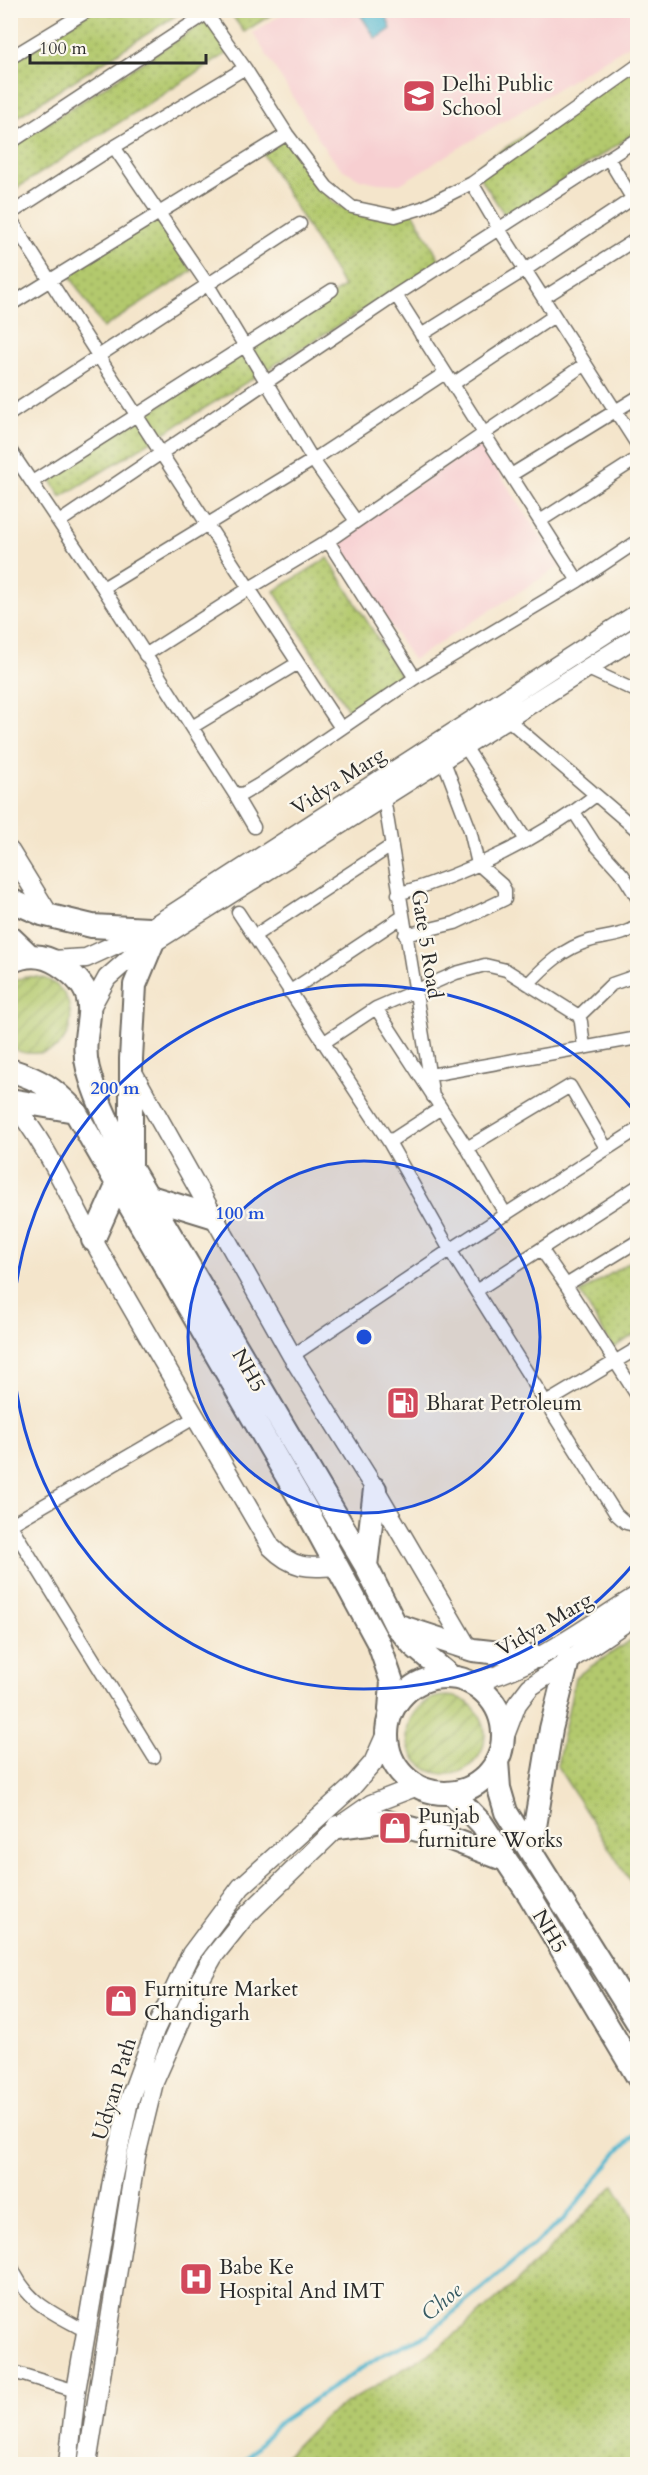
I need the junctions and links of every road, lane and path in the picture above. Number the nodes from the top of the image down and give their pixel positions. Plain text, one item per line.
1 (89, 10) edge
2 (205, 12) edge
3 (10, 58) edge
4 (638, 65) edge
5 (245, 68) junction
6 (287, 134) junction
7 (638, 139) edge
8 (10, 143) edge
9 (114, 147) junction
10 (608, 158) junction
11 (472, 183) junction
12 (636, 200) edge
13 (158, 214) junction
14 (10, 216) edge
15 (300, 224) dead end
16 (499, 229) junction
17 (638, 238) edge
18 (525, 270) junction
19 (51, 280) junction
20 (208, 285) junction
21 (332, 290) dead end
22 (396, 295) junction
23 (543, 298) junction
24 (10, 305) edge
25 (554, 316) junction
26 (421, 335) junction
27 (244, 346) junction
28 (100, 357) junction
29 (585, 364) junction
30 (445, 373) junction
31 (265, 383) junction
32 (453, 384) junction
33 (638, 397) edge
34 (615, 412) junction
35 (10, 414) edge
36 (138, 414) junction
37 (486, 435) junction
38 (638, 446) edge
39 (10, 450) edge
40 (163, 452) junction
41 (638, 458) edge
42 (313, 460) junction
43 (511, 475) junction
44 (32, 482) junction
45 (356, 521) junction
46 (540, 521) junction
47 (59, 522) junction
48 (209, 523) junction
49 (328, 541) junction
50 (638, 541) edge
51 (578, 581) junction
52 (103, 588) junction
53 (248, 589) junction
54 (638, 613) edge
55 (638, 636) edge
56 (146, 655) junction
57 (298, 663) junction
58 (588, 669) junction
59 (416, 678) junction
60 (638, 692) edge
61 (506, 718) junction
62 (192, 727) junction
63 (340, 728) junction
64 (464, 746) junction
65 (443, 759) junction
66 (234, 793) junction
67 (596, 795) junction
68 (384, 798) junction
69 (574, 812) junction
70 (254, 827) dead end
71 (638, 831) edge
72 (526, 840) junction
73 (391, 846) junction
74 (10, 851) edge
75 (478, 864) junction
76 (398, 894) junction
77 (638, 899) edge
78 (10, 900) edge
79 (238, 912) dead end
80 (50, 916) junction
81 (402, 917) junction
82 (638, 925) edge
83 (405, 935) junction
84 (254, 936) junction
85 (10, 937) edge
86 (150, 937) junction
87 (31, 959) edge
88 (638, 975) edge
89 (528, 984) junction
90 (414, 991) junction
91 (289, 992) junction
92 (376, 1008) junction
93 (90, 1009) junction
94 (579, 1016) junction
95 (638, 1038) edge
96 (323, 1043) junction
97 (585, 1048) junction
98 (130, 1069) junction
99 (18, 1071) edge
100 (430, 1075) junction
101 (433, 1097) junction
102 (10, 1100) edge
103 (441, 1108) junction
104 (75, 1111) junction
105 (638, 1129) edge
106 (389, 1143) junction
107 (467, 1148) junction
108 (606, 1148) junction
109 (131, 1167) junction
110 (117, 1186) junction
111 (638, 1186) edge
112 (147, 1196) junction
113 (506, 1215) junction
114 (214, 1217) junction
115 (93, 1240) junction
116 (638, 1241) edge
117 (540, 1249) junction
118 (450, 1250) junction
119 (566, 1285) junction
120 (476, 1291) junction
121 (638, 1348) edge
122 (292, 1356) junction
123 (616, 1362) junction
124 (638, 1397) edge
125 (546, 1403) junction
126 (194, 1418) junction
127 (375, 1489) junction
128 (11, 1524) edge
129 (638, 1526) edge
130 (337, 1566) junction
131 (366, 1566) junction
132 (638, 1595) edge
133 (638, 1614) edge
134 (395, 1624) junction
135 (468, 1648) junction
136 (537, 1657) junction
137 (568, 1660) junction
138 (460, 1680) junction
139 (390, 1710) junction
140 (385, 1736) junction
141 (504, 1738) junction
142 (154, 1757) dead end
143 (497, 1761) junction
144 (415, 1786) junction
145 (452, 1793) junction
146 (338, 1827) junction
147 (531, 1851) junction
148 (506, 1860) junction
149 (634, 2010) edge
150 (638, 2077) edge
151 (10, 2263) edge
152 (86, 2331) junction
153 (10, 2371) edge
154 (76, 2391) junction
155 (68, 2464) edge
156 (87, 2464) edge

1 - 3 street
2 - 5 street
2 - 8 street
4 - 11 street
5 - 6 street
5 - 9 street
6 - 11 street
6 - 13 street
7 - 10 street
9 - 13 street
9 - 14 street
10 - 12 street
10 - 16 street
11 - 16 street
12 - 18 street
13 - 19 street
13 - 20 street
14 - 19 street
15 - 20 street
16 - 18 street
16 - 22 street
17 - 23 street
18 - 23 street
18 - 26 street
19 - 24 street
19 - 28 street
20 - 27 street
20 - 28 street
21 - 27 street
22 - 26 street
22 - 31 street
23 - 25 street
25 - 29 street
25 - 32 street
26 - 30 street
27 - 31 street
27 - 36 street
28 - 35 street
28 - 36 street
29 - 34 street
29 - 37 street
30 - 32 street
30 - 42 street
31 - 40 street
31 - 42 street
32 - 37 street
33 - 34 street
34 - 38 street
34 - 43 street
36 - 40 street
36 - 44 street
37 - 43 street
37 - 45 street
39 - 44 street
40 - 47 street
40 - 48 street
41 - 46 street
42 - 45 street
42 - 48 street
43 - 46 street
44 - 47 street
45 - 49 street
46 - 51 street
47 - 52 street
48 - 52 street
48 - 53 street
49 - 53 street
49 - 59 street
50 - 51 street
51 - 59 street
52 - 56 street
53 - 56 street
53 - 57 street
54 - 86 main road, Vidya Marg
55 - 58 main road, Vidya Marg
56 - 62 street
57 - 62 street
57 - 63 street
58 - 60 street
58 - 61 main road, Vidya Marg
59 - 63 street
61 - 64 main road, Vidya Marg
61 - 67 street
62 - 66 street
63 - 66 street
64 - 65 main road, Vidya Marg
64 - 72 street
65 - 68 main road, Vidya Marg
65 - 75 street
66 - 70 street
67 - 69 street
67 - 71 street
68 - 73 street, Gate 5 Road
68 - 86 main road, Vidya Marg
69 - 72 street
69 - 77 street
72 - 75 street
73 - 76 street, Gate 5 Road
73 - 84 street
74 - 80 main road
75 - 76 street
75 - 83 street
76 - 81 street, Gate 5 Road
78 - 80 highway
79 - 84 street
80 - 86 highway
81 - 83 street, Gate 5 Road
81 - 91 street
82 - 89 street
83 - 90 street, Gate 5 Road
84 - 91 street
85 - 87 highway
86 - 87 main road, Vidya Marg
86 - 93 main road, Vidya Marg
86 - 98 highway
87 - 93 highway
88 - 94 street
89 - 90 street
89 - 94 street
90 - 92 street
90 - 100 street, Gate 5 Road
91 - 96 street
92 - 96 street
92 - 101 street
93 - 109 highway, NH5 / NH5
94 - 97 street
95 - 97 street
96 - 106 street
97 - 100 street
98 - 109 highway
98 - 114 main road
99 - 104 highway, NH5
100 - 101 street, Gate 5 Road
101 - 103 street
102 - 104 highway
102 - 115 main road
103 - 106 street
103 - 107 street
104 - 110 highway, NH5
105 - 108 street
106 - 118 street
107 - 108 street
107 - 113 street
108 - 113 street
109 - 112 highway, NH5 / NH5
110 - 115 highway
110 - 130 highway, NH5
111 - 117 street
112 - 114 highway
112 - 131 highway, NH5 / NH5
113 - 118 street
114 - 122 main road
115 - 126 main road
116 - 119 street
117 - 119 street
117 - 120 street
118 - 120 street
118 - 122 street
119 - 123 street
120 - 125 street
121 - 123 street
122 - 127 main road
123 - 124 street
123 - 125 street
125 - 129 street
126 - 128 street
126 - 130 main road
127 - 131 highway
127 - 135 main road
128 - 142 street
130 - 139 highway, NH5
131 - 134 highway, NH5 / NH5
132 - 136 main road, Vidya Marg
133 - 137 main road, Vidya Marg
134 - 135 highway
134 - 138 highway, NH5 / NH5
135 - 136 highway
136 - 138 main road, Vidya Marg
137 - 141 main road, Vidya Marg
137 - 147 highway
138 - 139 highway
138 - 141 highway, NH5
139 - 140 highway, NH5
140 - 144 highway
140 - 152 main road, Udyan Path
141 - 143 highway, NH5
143 - 145 highway, NH5
143 - 147 highway, NH5 / NH5
144 - 145 highway
144 - 146 main road, Udyan Path
145 - 148 highway, NH5 / NH5
146 - 148 highway
146 - 156 main road, Udyan Path
147 - 149 highway, NH5 / NH5
148 - 150 highway, NH5 / NH5
151 - 152 street
152 - 154 main road, Udyan Path
153 - 154 street
154 - 155 main road, Udyan Path

